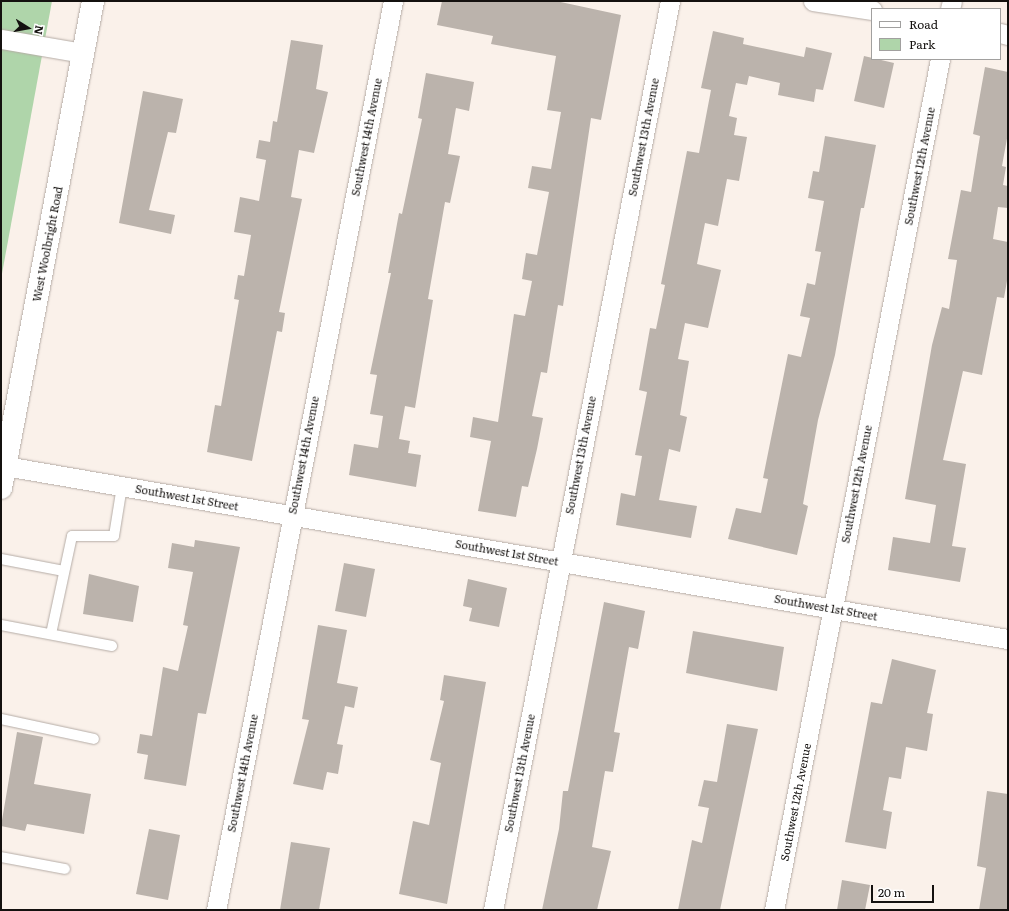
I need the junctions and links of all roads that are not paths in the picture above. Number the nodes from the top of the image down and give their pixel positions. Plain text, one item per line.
1 (93, 1) edge
2 (393, 1) edge
3 (670, 1) edge
4 (813, 1) edge
5 (871, 10) edge
6 (1, 39) edge
7 (83, 54) junction
8 (940, 60) edge
9 (5, 466) junction
10 (122, 486) junction
11 (1, 488) edge
12 (291, 515) junction
13 (1, 559) edge
14 (559, 561) junction
15 (64, 571) junction
16 (832, 608) junction
17 (1, 624) edge
18 (51, 634) junction
19 (1008, 639) edge
20 (112, 646) dead end
21 (1, 719) edge
22 (94, 739) dead end
23 (1, 857) edge
24 (65, 869) dead end
25 (216, 910) edge
26 (493, 910) edge
27 (774, 910) edge

1 - 7 main road, West Woolbright Road
2 - 12 street, Southwest 14th Avenue
3 - 14 street, Southwest 13th Avenue
4 - 5 street
6 - 7 street
7 - 9 main road, West Woolbright Road
8 - 16 street, Southwest 12th Avenue
9 - 10 street, Southwest 1st Street
9 - 11 main road, West Woolbright Road
10 - 12 street, Southwest 1st Street
10 - 15 lane
12 - 14 street, Southwest 1st Street
12 - 25 street, Southwest 14th Avenue
13 - 15 lane
14 - 16 street, Southwest 1st Street
14 - 26 street, Southwest 13th Avenue
15 - 18 lane
16 - 19 street, Southwest 1st Street
16 - 27 street, Southwest 12th Avenue
17 - 18 lane
18 - 20 lane
21 - 22 lane
23 - 24 lane

